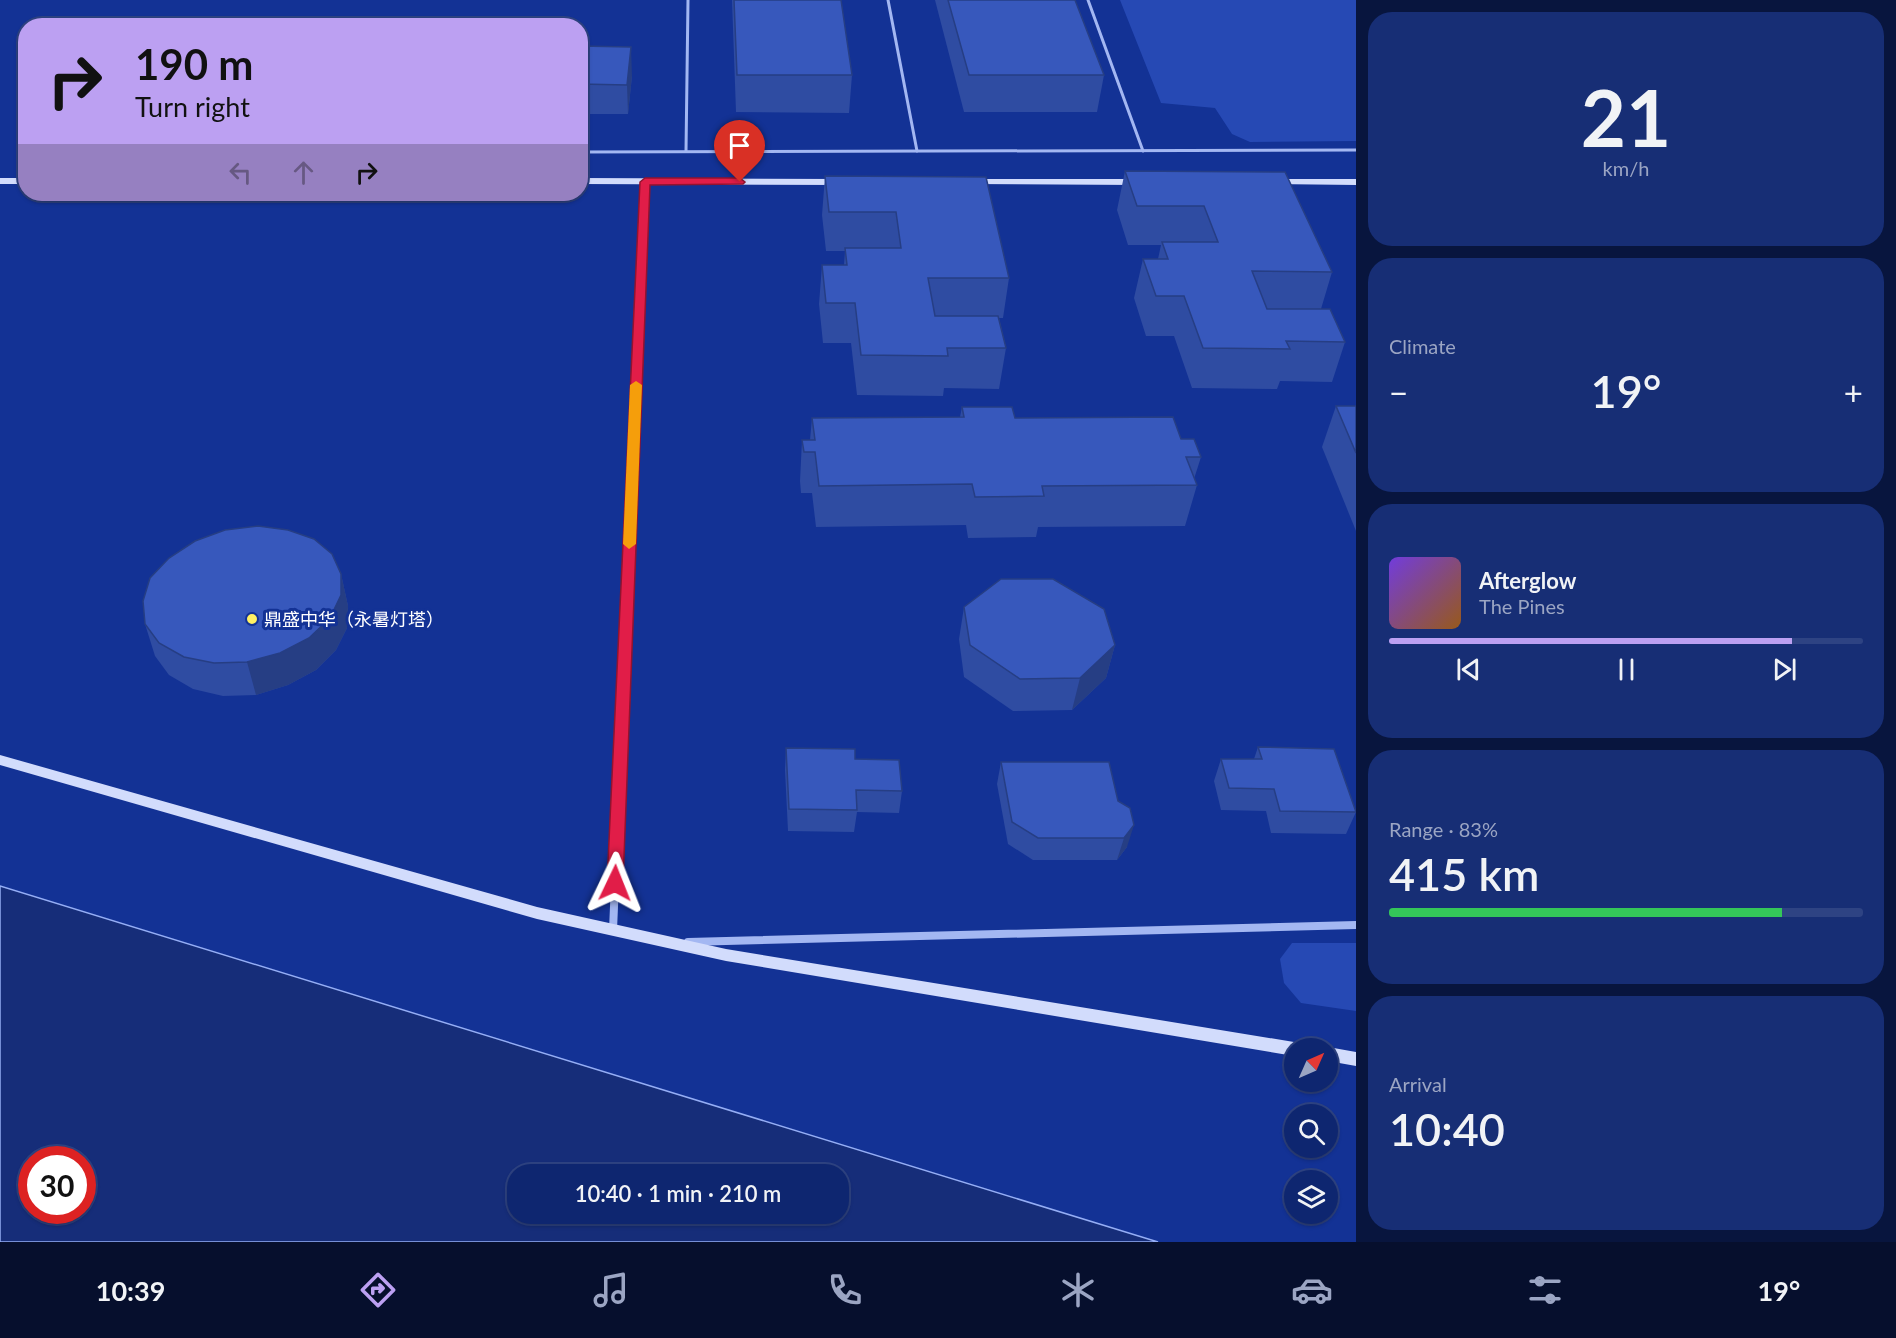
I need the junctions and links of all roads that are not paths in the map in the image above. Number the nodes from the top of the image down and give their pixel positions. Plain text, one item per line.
1 (688, 0) edge
2 (888, 0) edge
3 (1088, 0) edge
4 (1356, 150) edge
5 (917, 151) junction
6 (1143, 151) junction
7 (588, 152) edge
8 (686, 152) junction
9 (0, 181) edge
10 (18, 181) edge
11 (588, 182) edge
12 (645, 182) junction
13 (846, 182) edge
14 (965, 182) edge
15 (1143, 182) edge
16 (1261, 182) edge
17 (1356, 182) edge
18 (0, 760) edge
19 (1356, 925) edge
20 (613, 930) junction
21 (671, 942) junction
22 (1284, 1047) edge
23 (1338, 1056) edge
24 (1356, 1059) edge

1 - 8 lane
2 - 5 lane
3 - 6 lane
4 - 6 lane
5 - 6 lane
5 - 8 lane
7 - 8 lane
9 - 10 street
11 - 12 street
12 - 13 street
12 - 20 street
14 - 15 street
16 - 17 street
18 - 20 street
19 - 21 street
20 - 21 street
21 - 22 street
23 - 24 street

